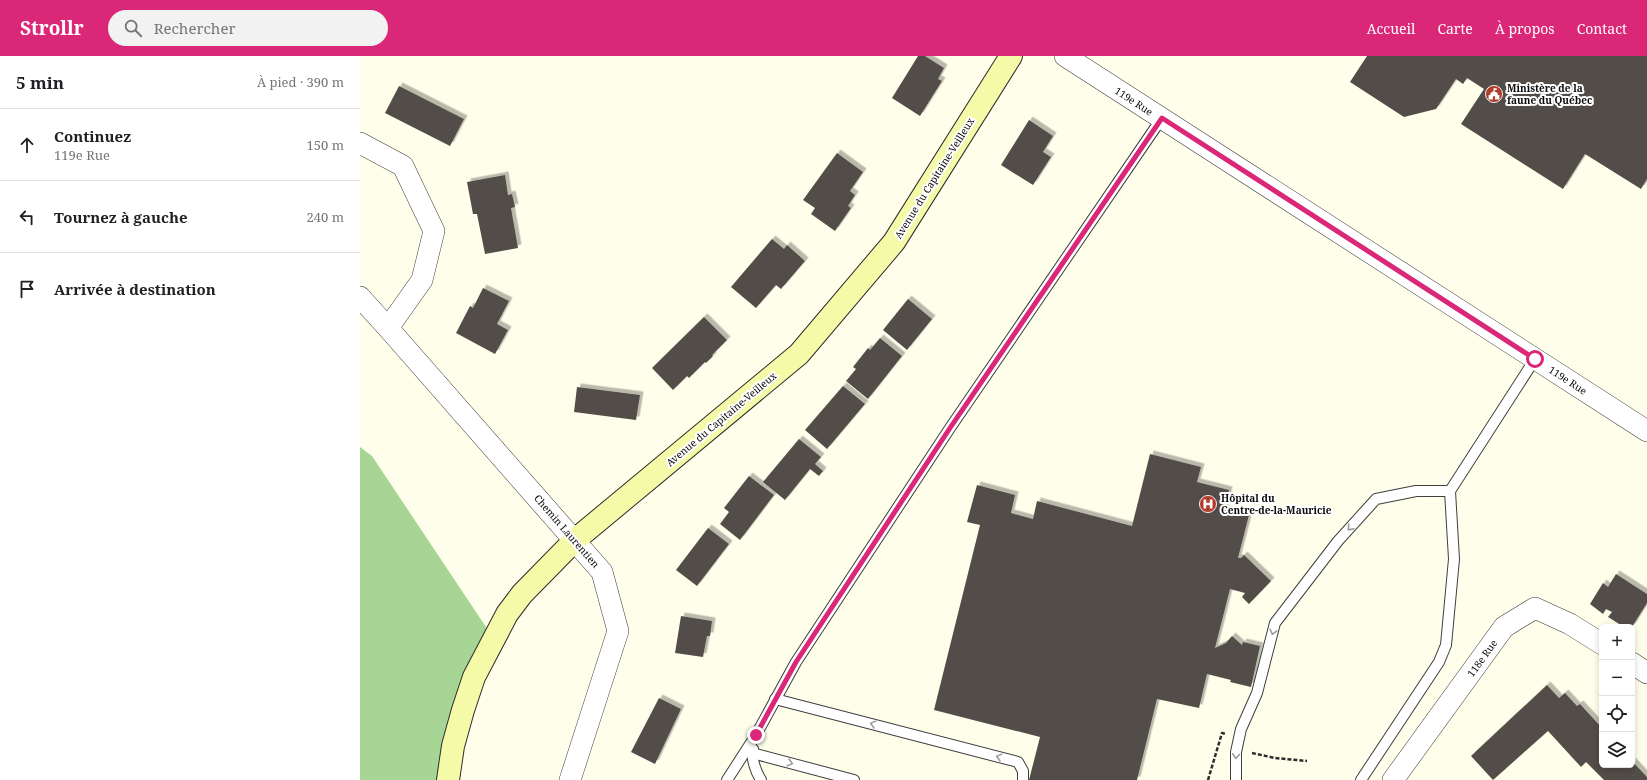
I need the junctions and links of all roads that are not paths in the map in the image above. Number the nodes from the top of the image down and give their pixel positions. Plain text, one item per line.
1 (1011, 56) edge
2 (1065, 56) edge
3 (1162, 118) junction
4 (360, 143) edge
5 (360, 298) edge
6 (388, 328) junction
7 (1535, 359) junction
8 (1647, 432) edge
9 (1450, 491) junction
10 (575, 540) junction
11 (1599, 642) edge
12 (1635, 665) edge
13 (1647, 673) edge
14 (775, 699) junction
15 (756, 735) junction
16 (752, 753) junction
17 (448, 780) edge
18 (570, 780) edge
19 (727, 780) edge
20 (761, 780) edge
21 (854, 780) edge
22 (1023, 780) edge
23 (1236, 780) edge
24 (1361, 780) edge
25 (1393, 780) edge

1 - 10 street, Avenue du Capitaine-Veilleux
2 - 3 street, 119e Rue
3 - 7 street, 119e Rue
3 - 14 lane
4 - 6 street
5 - 6 street, Chemin Laurentien
6 - 10 street, Chemin Laurentien
7 - 8 street, 119e Rue
7 - 9 lane
9 -> 23 lane
9 - 24 lane
10 - 17 street, Avenue du Capitaine-Veilleux
10 - 18 street, Chemin Laurentien
11 - 25 street, 118e Rue
12 - 13 street
14 - 15 lane
22 -> 14 lane
15 - 16 lane
15 - 19 lane
16 - 20 lane
16 -> 21 lane

